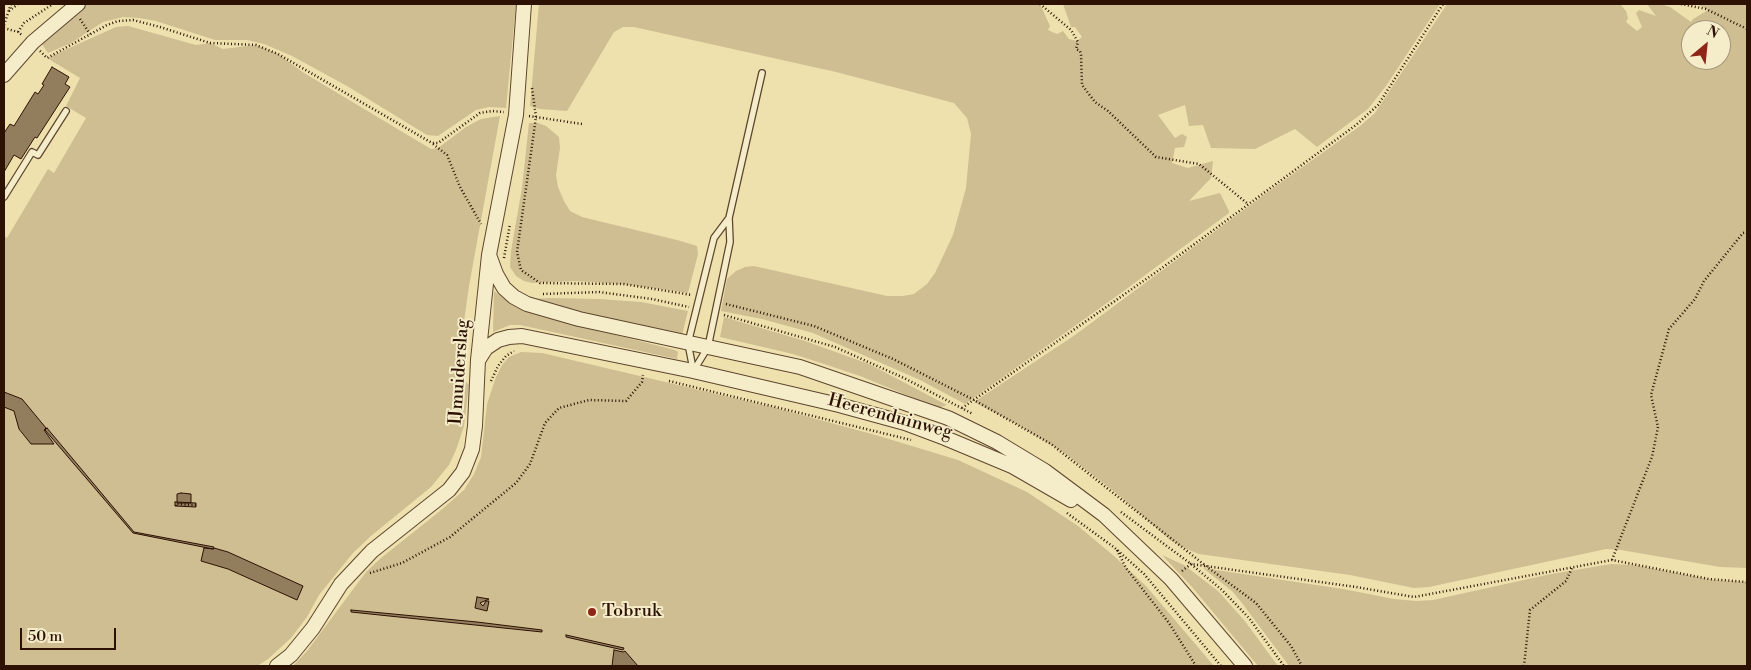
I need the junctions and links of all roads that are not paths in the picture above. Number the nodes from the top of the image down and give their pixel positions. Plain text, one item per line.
1 (524, 4) edge
2 (75, 6) edge
3 (762, 73) dead end
4 (4, 75) edge
5 (66, 111) dead end
6 (4, 197) edge
7 (729, 218) junction
8 (490, 255) junction
9 (688, 343) junction
10 (708, 347) junction
11 (478, 360) junction
12 (693, 372) junction
13 (1145, 554) junction
14 (277, 666) edge
15 (1246, 666) edge

1 - 8 street, IJmuiderslag
2 - 4 street
3 - 7 lane
5 - 6 lane
7 - 9 lane
7 - 10 lane
8 - 9 street, Heerenduinweg
8 - 11 street, IJmuiderslag
9 - 10 street, Heerenduinweg
9 - 12 lane
10 - 12 lane
10 - 13 street, Heerenduinweg
11 - 12 street, Heerenduinweg
11 - 14 street, IJmuiderslag
12 - 13 street, Heerenduinweg
13 - 15 street, Heerenduinweg

